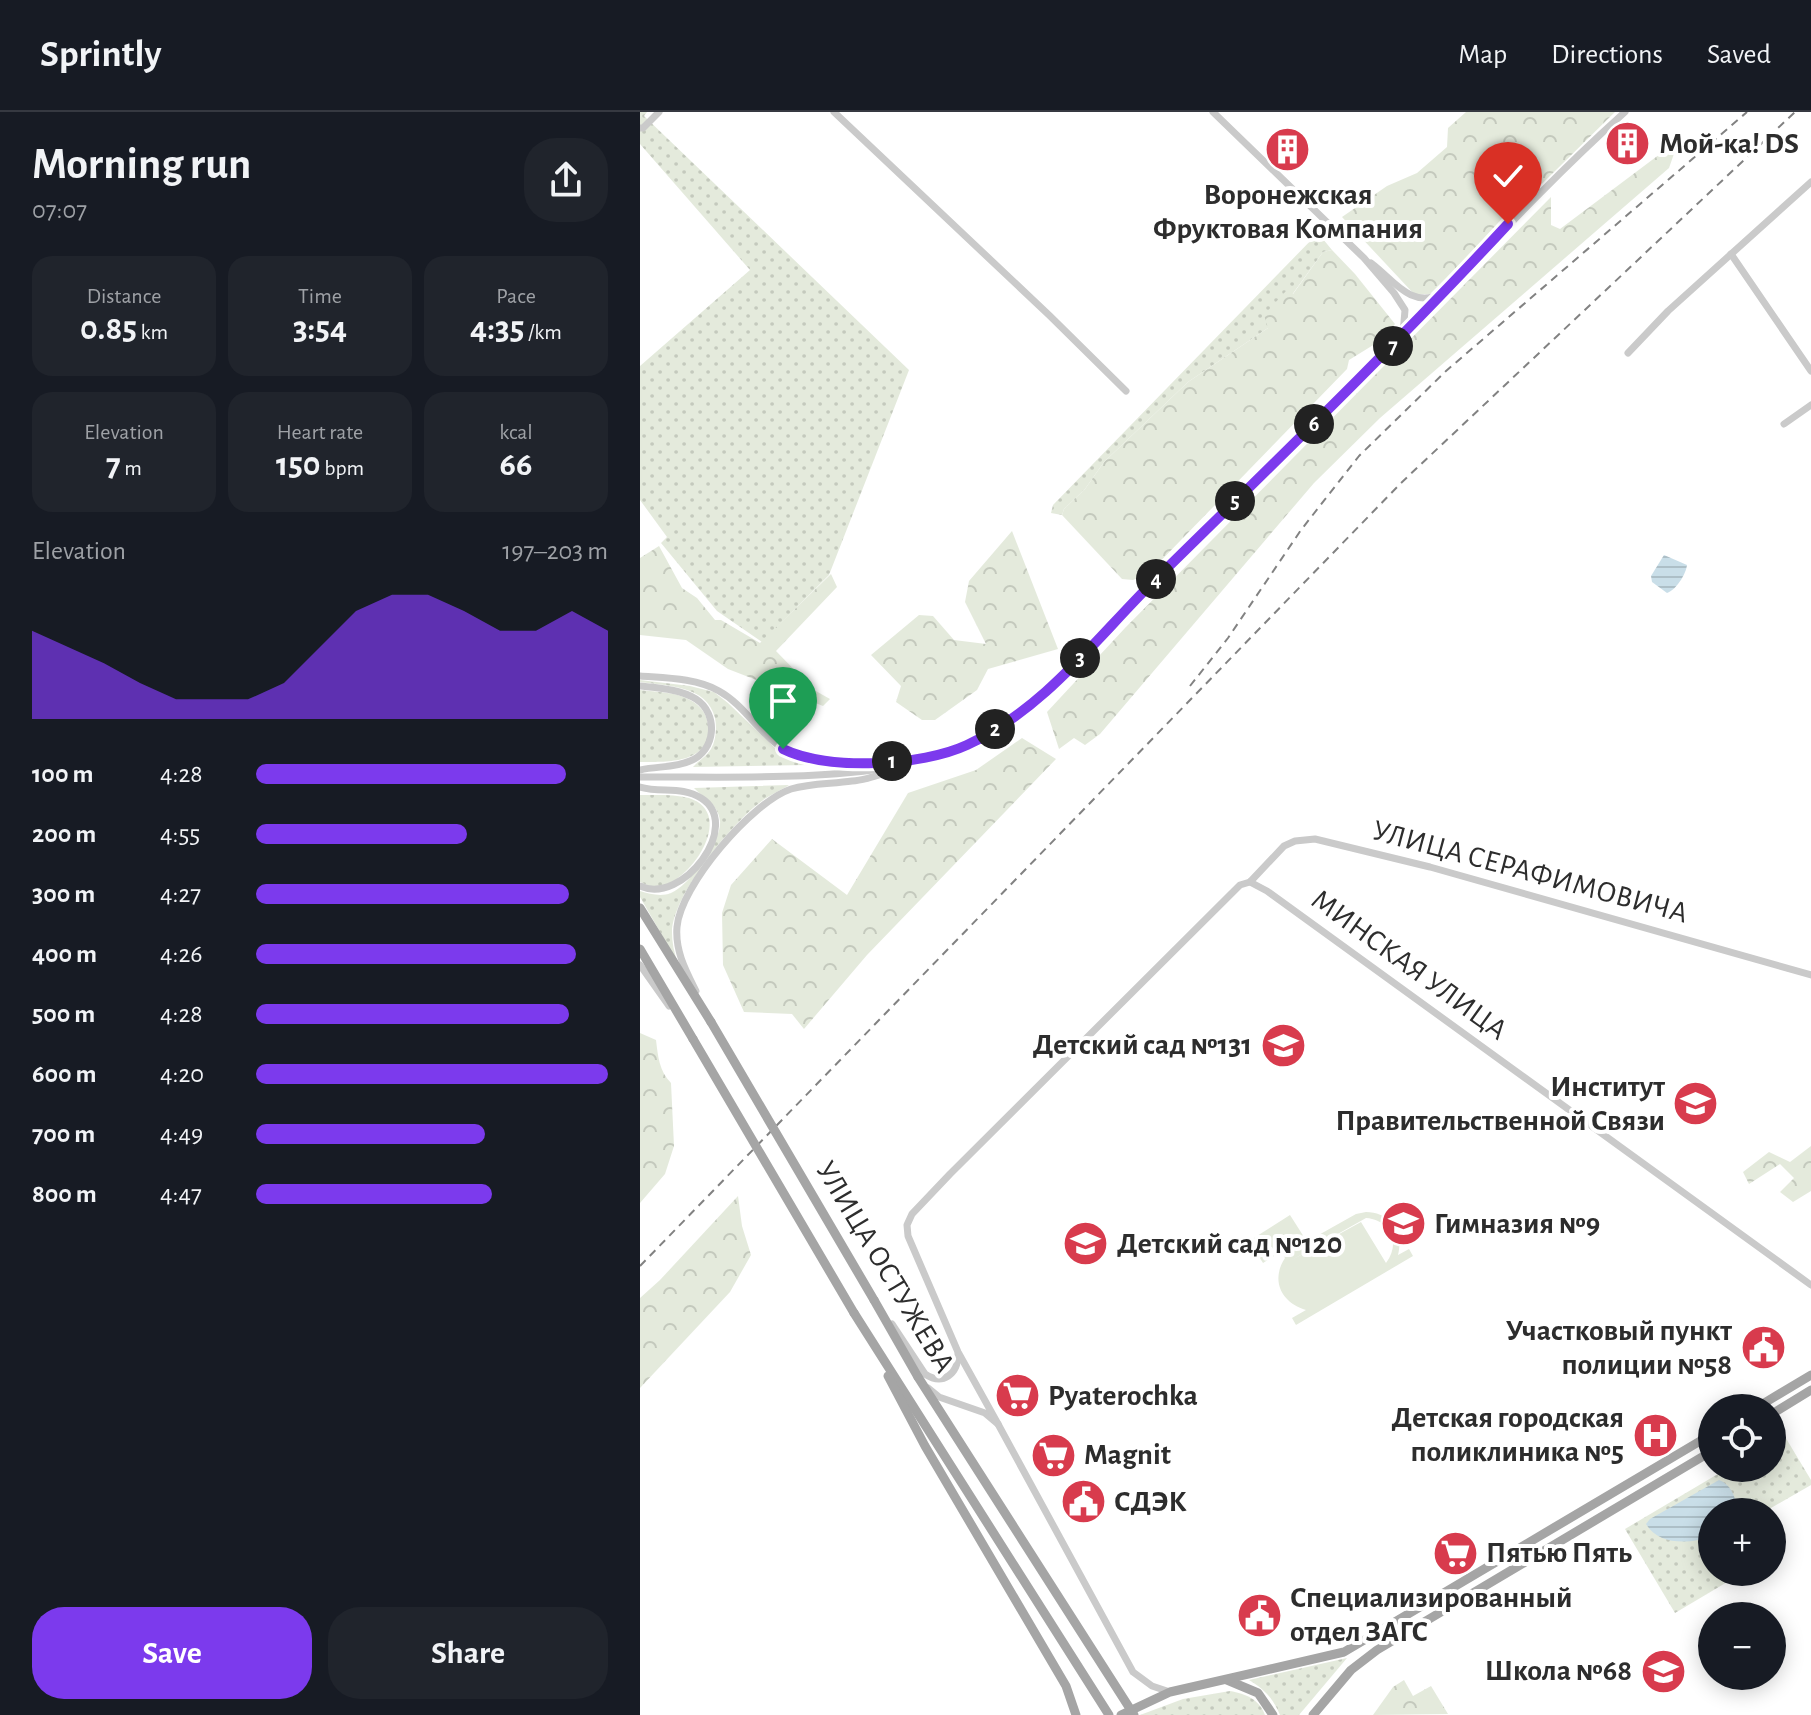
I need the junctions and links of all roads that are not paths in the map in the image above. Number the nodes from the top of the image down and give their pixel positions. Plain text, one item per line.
1 (659, 112) edge
2 (834, 112) edge
3 (1213, 112) edge
4 (1625, 112) edge
5 (640, 128) edge
6 (1811, 182) edge
7 (1731, 254) junction
8 (1364, 258) junction
9 (1446, 291) junction
10 (1403, 337) junction
11 (1628, 353) dead end
12 (1811, 371) edge
13 (1126, 391) dead end
14 (1811, 405) edge
15 (1784, 424) dead end
16 (640, 676) edge
17 (640, 686) edge
18 (924, 760) junction
19 (640, 770) edge
20 (640, 777) edge
21 (640, 787) edge
22 (1250, 882) junction
23 (640, 886) edge
24 (640, 908) edge
25 (640, 949) edge
26 (640, 965) edge
27 (1811, 975) edge
28 (711, 1022) junction
29 (693, 1039) junction
30 (1811, 1285) edge
31 (874, 1300) junction
32 (854, 1313) junction
33 (958, 1352) junction
34 (1811, 1375) edge
35 (918, 1377) junction
36 (1811, 1390) edge
37 (1779, 1394) edge
38 (1786, 1405) edge
39 (998, 1424) junction
40 (1698, 1442) edge
41 (1698, 1459) edge
42 (1225, 1680) junction
43 (1170, 1692) junction
44 (1076, 1715) edge
45 (1109, 1715) edge
46 (1121, 1715) edge
47 (1134, 1715) edge
48 (1273, 1715) edge
49 (1313, 1715) edge

1 - 5 street
2 - 13 street
3 - 8 street
4 - 9 street
6 - 7 street
7 - 11 street
7 - 12 street
8 - 9 street
8 - 10 street
9 - 10 street
10 - 18 street
14 - 15 street
16 - 18 street
17 - 19 street
18 - 20 street
18 - 28 street
21 - 23 street
22 - 27 street, УЛИЦА СЕРАФИМОВИЧА
22 - 30 street, МИНСКАЯ УЛИЦА
22 - 33 street, УЛИЦА ОСТУЖЕВА
24 - 28 main road, УЛИЦА ОСТУЖЕВА
25 - 29 main road, УЛИЦА ОСТУЖЕВА
26 - 29 street
28 - 31 main road, УЛИЦА ОСТУЖЕВА, bridge
29 - 32 main road, УЛИЦА ОСТУЖЕВА, bridge
31 - 33 street
31 - 35 main road, УЛИЦА ОСТУЖЕВА
32 - 44 main road, УЛИЦА ОСТУЖЕВА
32 - 45 main road
33 - 39 street, УЛИЦА ОСТУЖЕВА
34 - 37 main road
35 - 39 street, УЛИЦА ОСТУЖЕВА
35 - 47 main road, bridge
36 - 38 main road
39 - 43 street
40 - 42 main road
41 - 49 main road
42 - 43 main road
42 - 48 main road
43 - 46 main road

